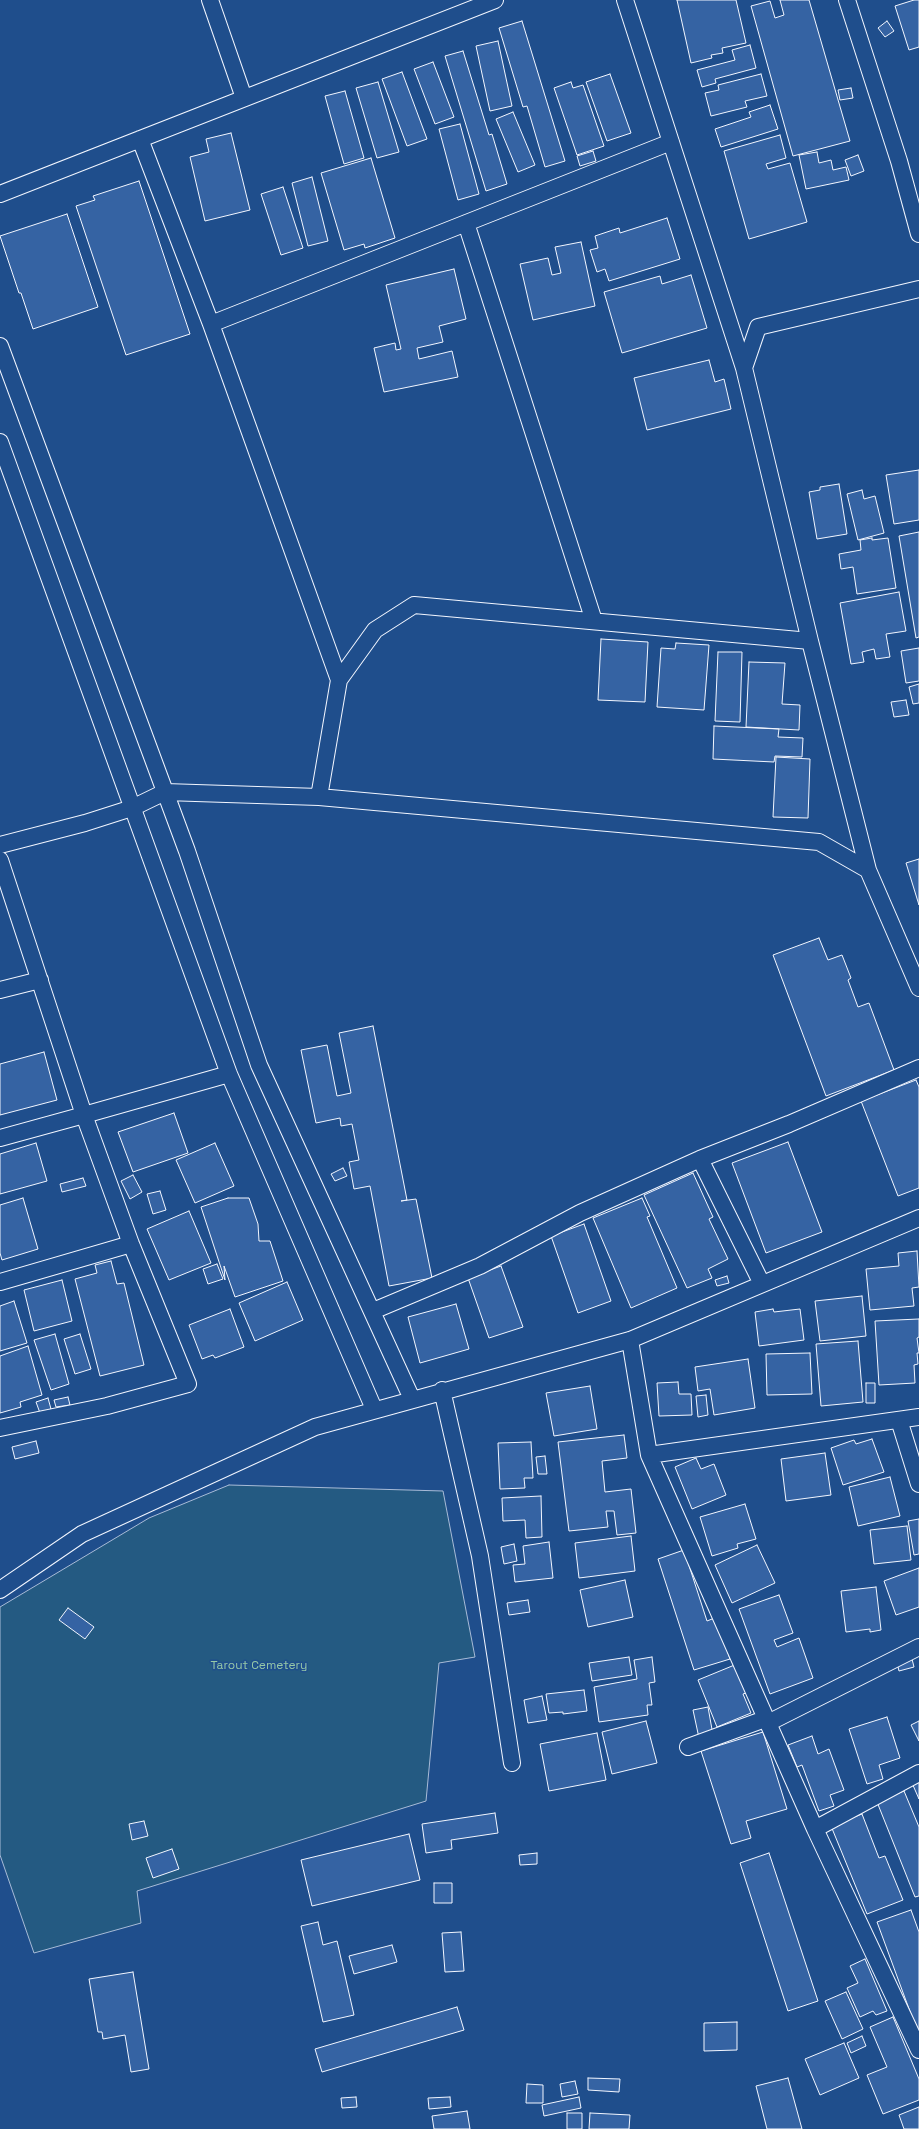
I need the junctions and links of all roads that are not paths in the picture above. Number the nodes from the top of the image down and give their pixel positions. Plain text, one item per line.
1 (210, 0) edge
2 (495, 0) edge
3 (625, 0) edge
4 (847, 0) edge
5 (244, 98) junction
6 (140, 139) junction
7 (671, 142) junction
8 (0, 194) edge
9 (917, 215) edge
10 (466, 223) junction
11 (919, 234) edge
12 (919, 289) edge
13 (211, 324) junction
14 (0, 346) edge
15 (744, 368) junction
16 (0, 442) edge
17 (594, 622) junction
18 (810, 641) junction
19 (339, 680) junction
20 (165, 792) junction
21 (319, 797) junction
22 (132, 808) junction
23 (0, 845) edge
24 (0, 860) edge
25 (868, 870) junction
26 (40, 980) junction
27 (919, 988) edge
28 (0, 990) edge
29 (919, 1068) edge
30 (229, 1074) junction
31 (84, 1115) junction
32 (0, 1138) edge
33 (700, 1159) junction
34 (919, 1218) edge
35 (131, 1244) junction
36 (0, 1282) edge
37 (762, 1284) junction
38 (373, 1311) junction
39 (630, 1340) junction
40 (442, 1390) junction
41 (412, 1398) junction
42 (374, 1409) junction
43 (919, 1417) edge
44 (899, 1420) junction
45 (0, 1428) edge
46 (649, 1455) junction
47 (919, 1484) edge
48 (0, 1590) edge
49 (919, 1647) edge
50 (767, 1721) junction
51 (688, 1747) dead end
52 (512, 1763) dead end
53 (919, 1773) edge
54 (815, 1829) junction
55 (919, 2050) edge

1 - 5 street
2 - 5 street
3 - 7 street
4 - 9 street
5 - 6 street
6 - 8 street
6 - 13 street
7 - 10 street
7 - 15 street
9 - 11 street
10 - 13 street
10 - 17 street
12 - 15 street
13 - 19 street
14 - 20 street
15 - 18 street
16 - 22 street
17 - 18 street
17 - 19 street
18 - 25 street
19 - 21 street
20 - 21 street
20 - 22 street
20 - 38 street
21 - 25 street
22 - 23 street
22 - 30 street
24 - 26 street
25 - 27 street
26 - 28 street
26 - 31 street
29 - 33 street
30 - 31 street
30 - 42 street
31 - 32 street
31 - 35 street
33 - 37 street
33 - 38 street
34 - 37 street
35 - 36 street
35 - 45 street
37 - 39 street
38 - 41 street
39 - 40 street
39 - 46 street
40 - 41 street
40 - 52 street
41 - 42 street
42 - 48 street
43 - 44 street
44 - 46 street
44 - 47 street
46 - 50 street
49 - 50 street
50 - 51 street
50 - 54 street
53 - 54 street
54 - 55 street

